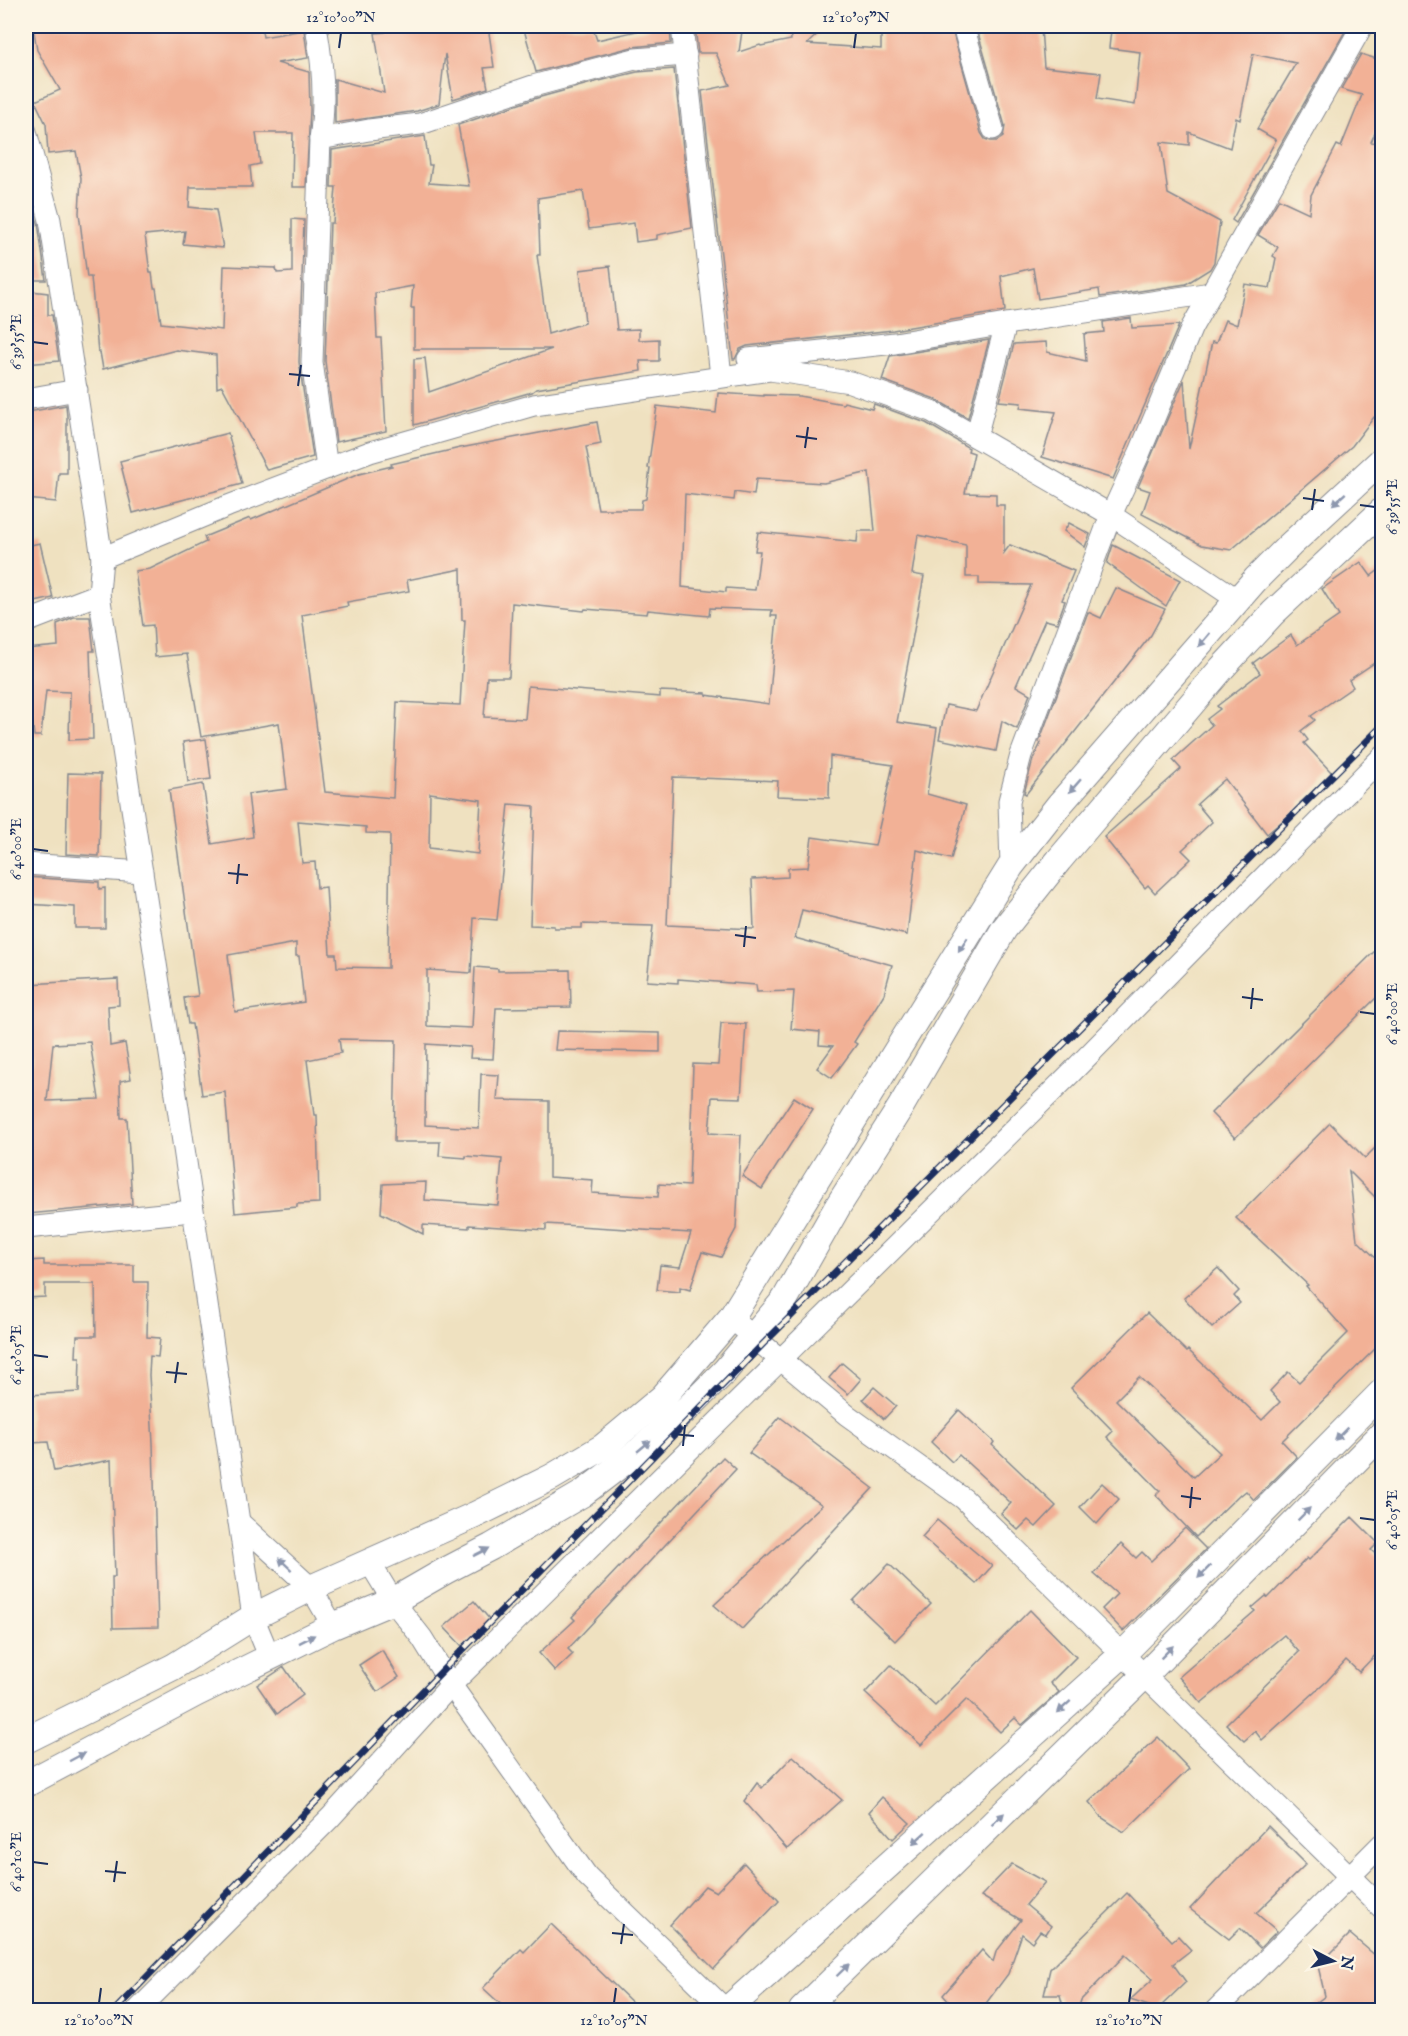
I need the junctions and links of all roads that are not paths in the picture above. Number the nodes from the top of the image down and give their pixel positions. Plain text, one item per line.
1 (316, 26) edge
2 (682, 26) edge
3 (963, 26) edge
4 (1362, 26) edge
5 (686, 55) junction
6 (993, 129) dead end
7 (26, 132) edge
8 (320, 139) junction
9 (1211, 294) junction
10 (1006, 324) junction
11 (720, 369) junction
12 (77, 390) junction
13 (26, 399) edge
14 (976, 437) junction
15 (1383, 460) edge
16 (327, 468) junction
17 (1383, 511) edge
18 (1111, 515) junction
19 (102, 558) junction
20 (99, 594) junction
21 (1238, 600) junction
22 (26, 622) edge
23 (1383, 758) edge
24 (26, 864) edge
25 (1011, 866) junction
26 (142, 872) junction
27 (192, 1210) junction
28 (26, 1228) edge
29 (731, 1318) junction
30 (754, 1336) junction
31 (782, 1359) junction
32 (1383, 1392) edge
33 (1383, 1434) edge
34 (239, 1522) junction
35 (370, 1563) junction
36 (311, 1588) junction
37 (393, 1601) junction
38 (253, 1617) junction
39 (333, 1626) junction
40 (1123, 1654) junction
41 (270, 1658) junction
42 (1144, 1675) junction
43 (451, 1685) junction
44 (26, 1740) edge
45 (26, 1784) edge
46 (1383, 1844) edge
47 (1350, 1876) junction
48 (1383, 1908) edge
49 (138, 2010) edge
50 (726, 2010) edge
51 (802, 2010) edge
52 (1216, 2010) edge

1 - 8 street
2 - 5 street
3 - 6 street
4 - 9 street
5 - 8 street
5 - 11 street
7 - 12 street
8 - 16 street
9 - 10 street
9 - 18 street
10 - 11 street
10 - 14 street
11 - 14 street
11 - 16 street
12 - 13 street
12 - 19 street
14 - 18 street
15 -> 21 street
16 - 19 street
17 - 30 street
18 - 21 street
18 - 25 street
19 - 20 street
20 - 22 street
20 - 26 street
21 -> 25 street
23 - 31 street
24 - 26 street
25 -> 29 street
26 - 27 street
27 - 28 street
27 - 34 street
29 - 30 street
29 - 35 street
30 - 31 street
37 -> 30 street
31 - 40 street
31 - 43 street
32 -> 40 street
42 -> 33 street
36 -> 34 street
34 - 38 street
35 - 36 street
35 - 37 street
36 - 38 street
36 - 39 street
37 - 39 street
37 - 43 street
38 - 41 street
38 - 44 street
41 -> 39 street
40 - 42 street
40 -> 50 street
45 -> 41 street
42 - 47 street
51 -> 42 street
43 - 49 street
43 - 50 street
46 - 47 street
47 - 48 street
47 - 52 street

